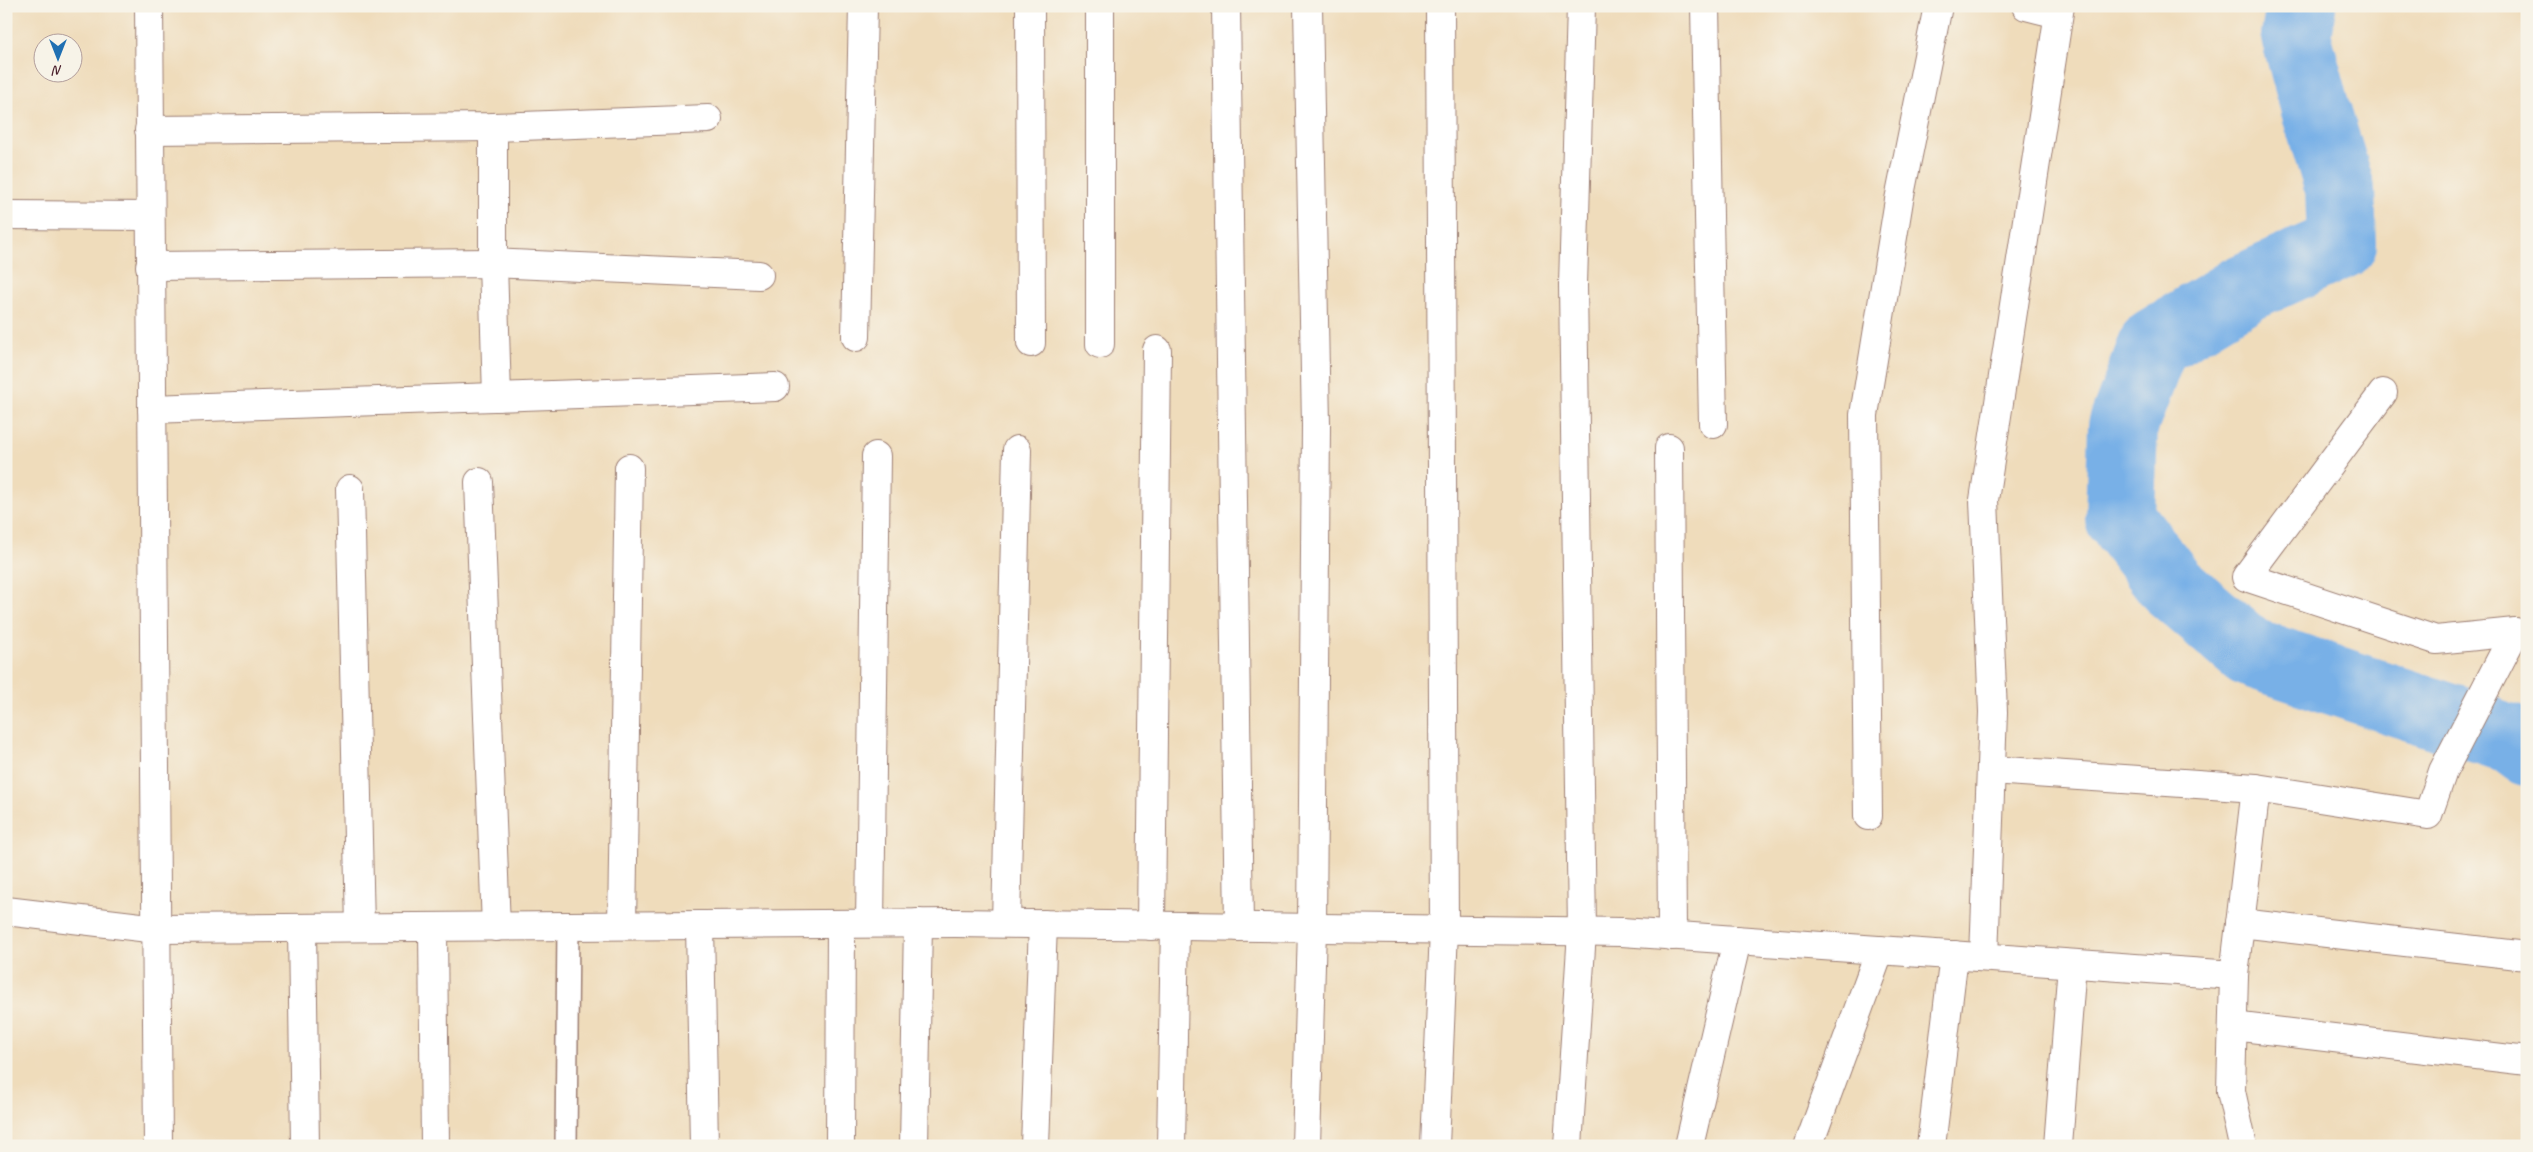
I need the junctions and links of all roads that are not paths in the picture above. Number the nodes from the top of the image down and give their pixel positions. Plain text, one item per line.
1 (149, 6) edge
2 (156, 6) edge
3 (863, 6) edge
4 (1030, 6) edge
5 (1100, 6) edge
6 (1226, 6) edge
7 (1308, 6) edge
8 (1440, 6) edge
9 (1581, 6) edge
10 (1704, 6) edge
11 (1938, 6) edge
12 (2026, 6) edge
13 (2059, 10) edge
14 (708, 119) dead end
15 (493, 126) junction
16 (149, 130) junction
17 (6, 215) edge
18 (150, 216) junction
19 (493, 263) junction
20 (150, 266) junction
21 (759, 275) dead end
22 (856, 337) dead end
23 (1031, 343) dead end
24 (1100, 344) dead end
25 (1158, 350) dead end
26 (775, 387) dead end
27 (2382, 393) dead end
28 (497, 397) junction
29 (152, 410) junction
30 (1713, 424) dead end
31 (1669, 448) dead end
32 (1016, 450) dead end
33 (876, 456) dead end
34 (628, 468) dead end
35 (479, 482) dead end
36 (350, 489) dead end
37 (2523, 628) edge
38 (1991, 770) junction
39 (2256, 788) junction
40 (1868, 816) dead end
41 (6, 911) edge
42 (2240, 923) junction
43 (841, 924) junction
44 (870, 924) junction
45 (918, 924) junction
46 (1006, 924) junction
47 (1043, 924) junction
48 (622, 925) junction
49 (700, 925) junction
50 (568, 926) junction
51 (1163, 926) junction
52 (360, 927) junction
53 (433, 927) junction
54 (496, 927) junction
55 (1238, 927) junction
56 (302, 928) junction
57 (1312, 928) junction
58 (157, 929) junction
59 (1444, 930) junction
60 (1582, 932) junction
61 (1672, 936) junction
62 (1737, 940) junction
63 (1880, 950) junction
64 (1954, 955) junction
65 (2527, 956) edge
66 (1984, 957) junction
67 (2072, 964) junction
68 (2234, 975) junction
69 (2233, 1026) junction
70 (2527, 1061) edge
71 (1809, 1144) dead end
72 (158, 1146) edge
73 (305, 1146) edge
74 (435, 1146) edge
75 (566, 1146) edge
76 (704, 1146) edge
77 (840, 1146) edge
78 (914, 1146) edge
79 (1035, 1146) edge
80 (1171, 1146) edge
81 (1306, 1146) edge
82 (1435, 1146) edge
83 (1568, 1146) edge
84 (1689, 1146) edge
85 (1932, 1146) edge
86 (2058, 1146) edge
87 (2243, 1146) edge

1 - 2 street
1 - 16 street
3 - 22 street
4 - 23 street
5 - 24 street
6 - 55 street
7 - 57 street
8 - 59 street
9 - 60 street
10 - 30 street
11 - 40 street
12 - 13 street
13 - 38 street
14 - 15 street
15 - 16 street
15 - 19 street
16 - 18 street
17 - 18 street
18 - 20 street
19 - 20 street
19 - 21 street
19 - 28 street
20 - 29 street
25 - 51 street
26 - 28 street
27 - 37 street
28 - 29 street
29 - 58 street
31 - 61 street
32 - 46 street
33 - 44 street
34 - 48 street
35 - 54 street
36 - 52 street
37 - 39 street
38 - 39 street
38 - 66 street
39 - 42 street
41 - 58 street
42 - 65 street
42 - 68 street
43 - 44 street
43 - 49 street
43 - 77 street
44 - 45 street
45 - 46 street
45 - 78 street
46 - 47 street
47 - 51 street
47 - 79 street
48 - 49 street
48 - 50 street
49 - 76 street
50 - 54 street
50 - 75 lane
51 - 55 street
51 - 80 street
52 - 53 street
52 - 56 street
53 - 54 street
53 - 74 street
55 - 57 street
56 - 58 street
56 - 73 street
57 - 59 street
57 - 81 street
58 - 72 street
59 - 60 street
59 - 82 street
60 - 61 street
60 - 83 street
61 - 62 street
62 - 63 street
62 - 84 street
63 - 64 street
63 - 71 street
64 - 66 street
64 - 85 street
66 - 67 street
67 - 68 street
67 - 86 street
68 - 69 street
69 - 70 street
69 - 87 street

